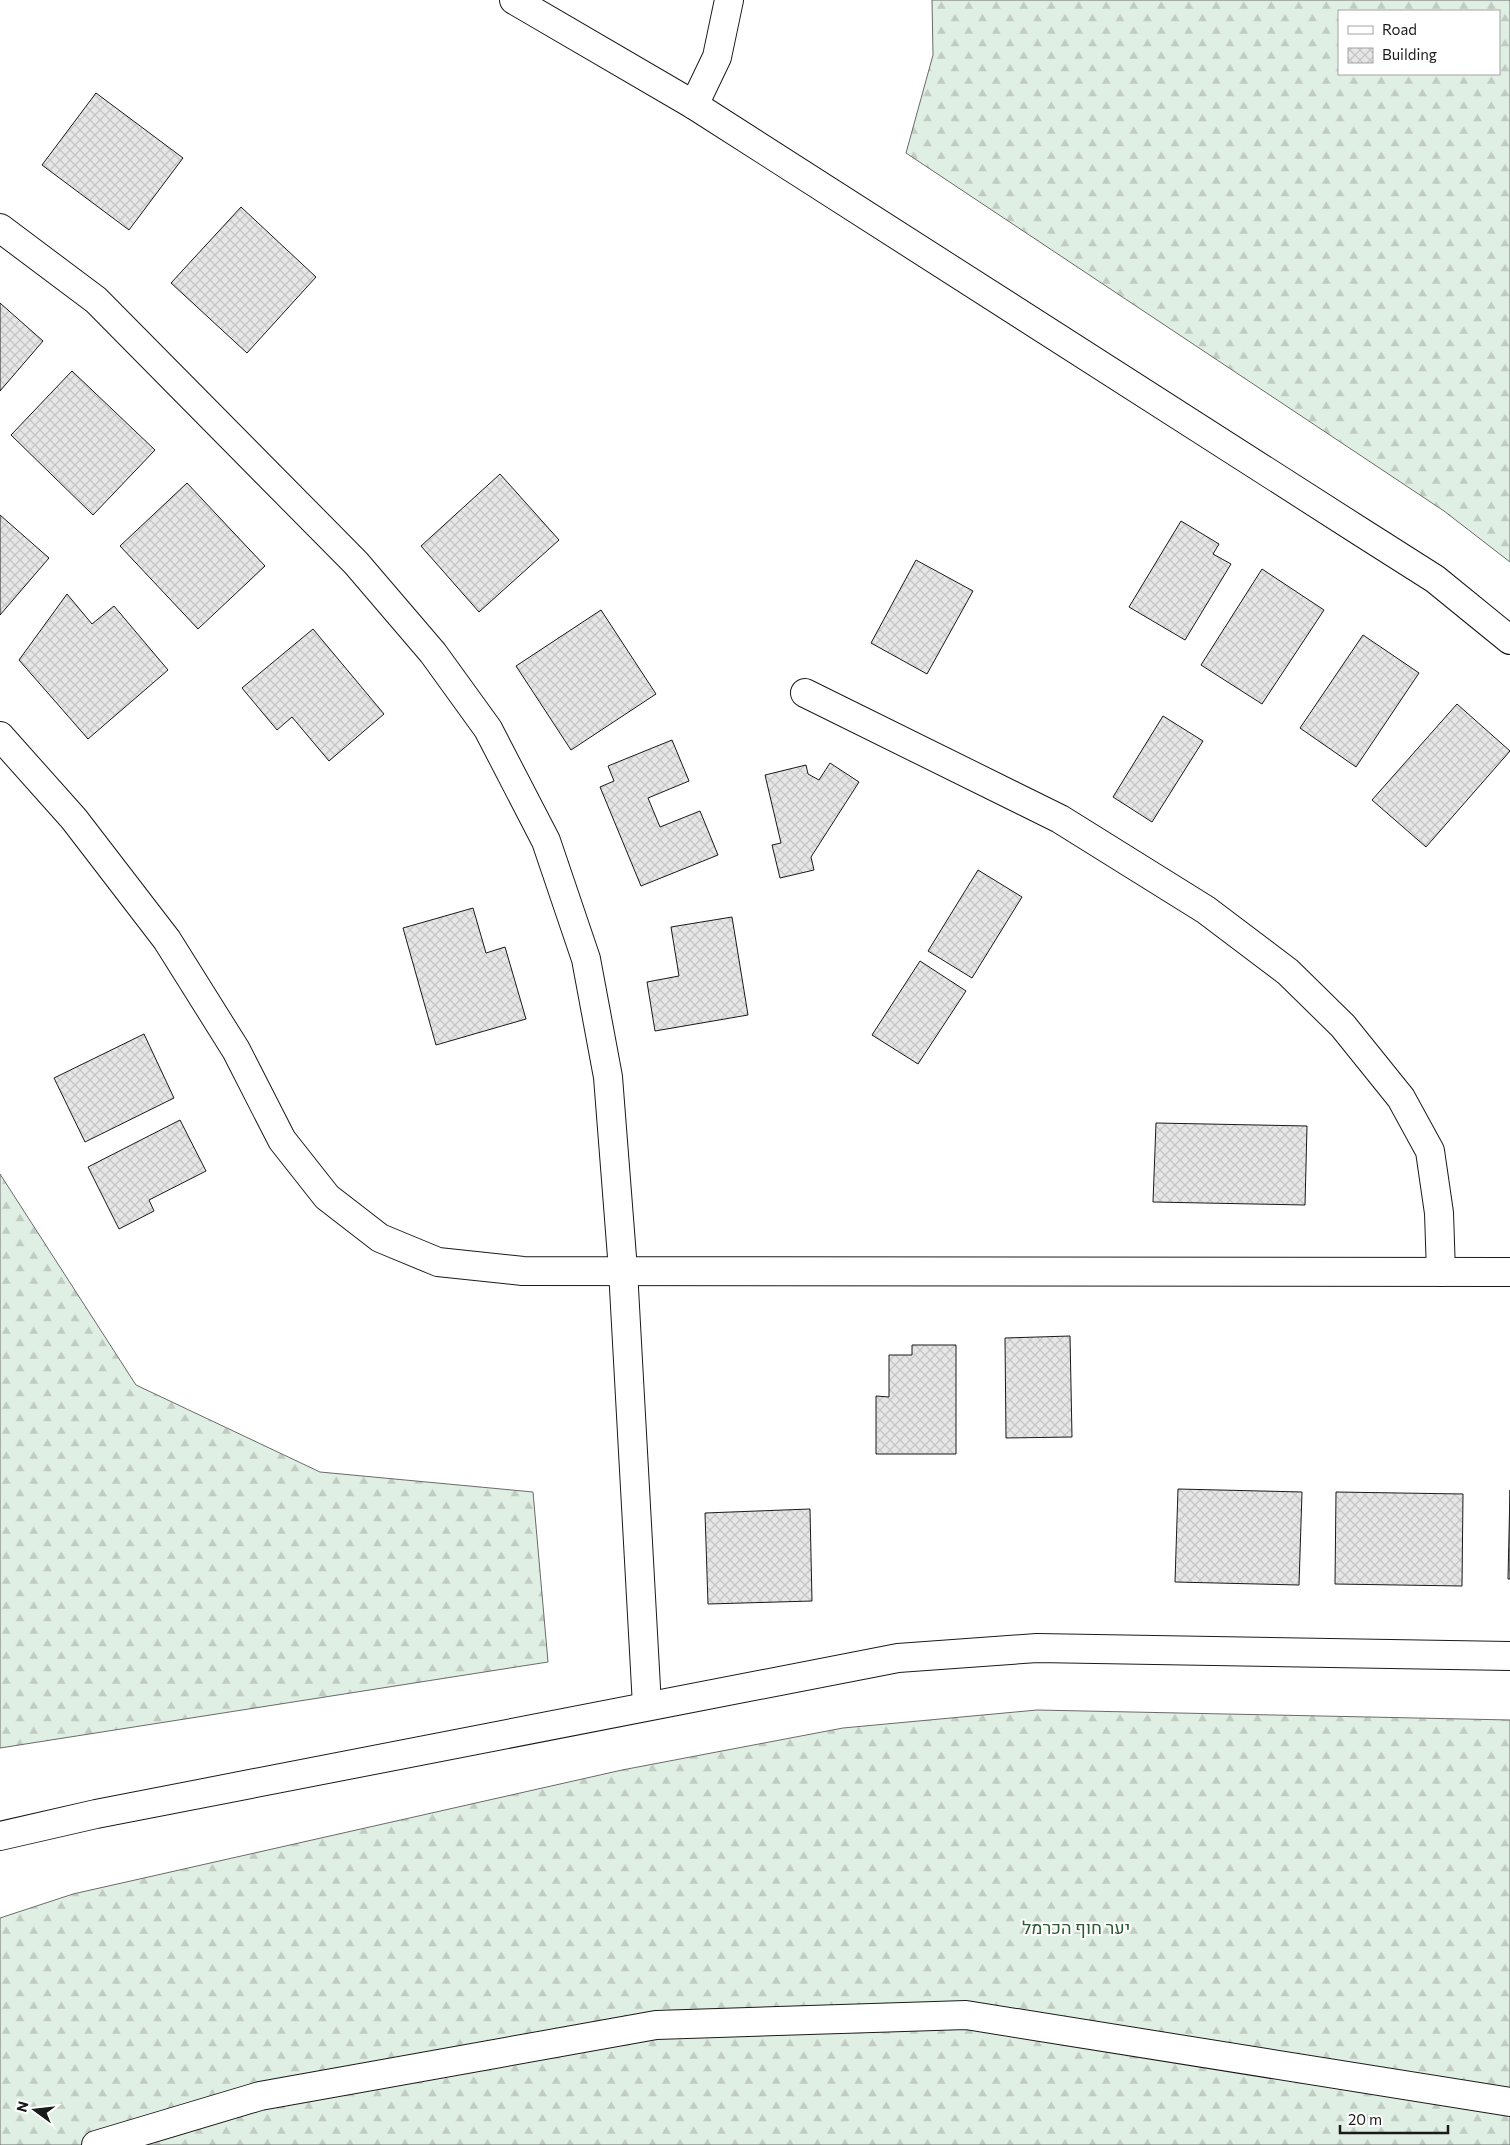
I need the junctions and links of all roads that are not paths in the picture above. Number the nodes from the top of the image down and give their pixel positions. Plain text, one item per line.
1 (514, 0) edge
2 (729, 0) edge
3 (694, 105) junction
4 (0, 228) edge
5 (1510, 640) edge
6 (805, 694) dead end
7 (0, 736) edge
8 (623, 1270) junction
9 (1441, 1272) junction
10 (1510, 1272) edge
11 (1510, 1656) edge
12 (647, 1706) junction
13 (0, 1836) edge
14 (1510, 2102) edge
15 (96, 2145) edge

1 - 3 street
2 - 3 street
3 - 5 street
4 - 8 street
6 - 9 street
7 - 8 street
8 - 9 street
8 - 12 street
9 - 10 street
11 - 12 street
12 - 13 street
14 - 15 street

